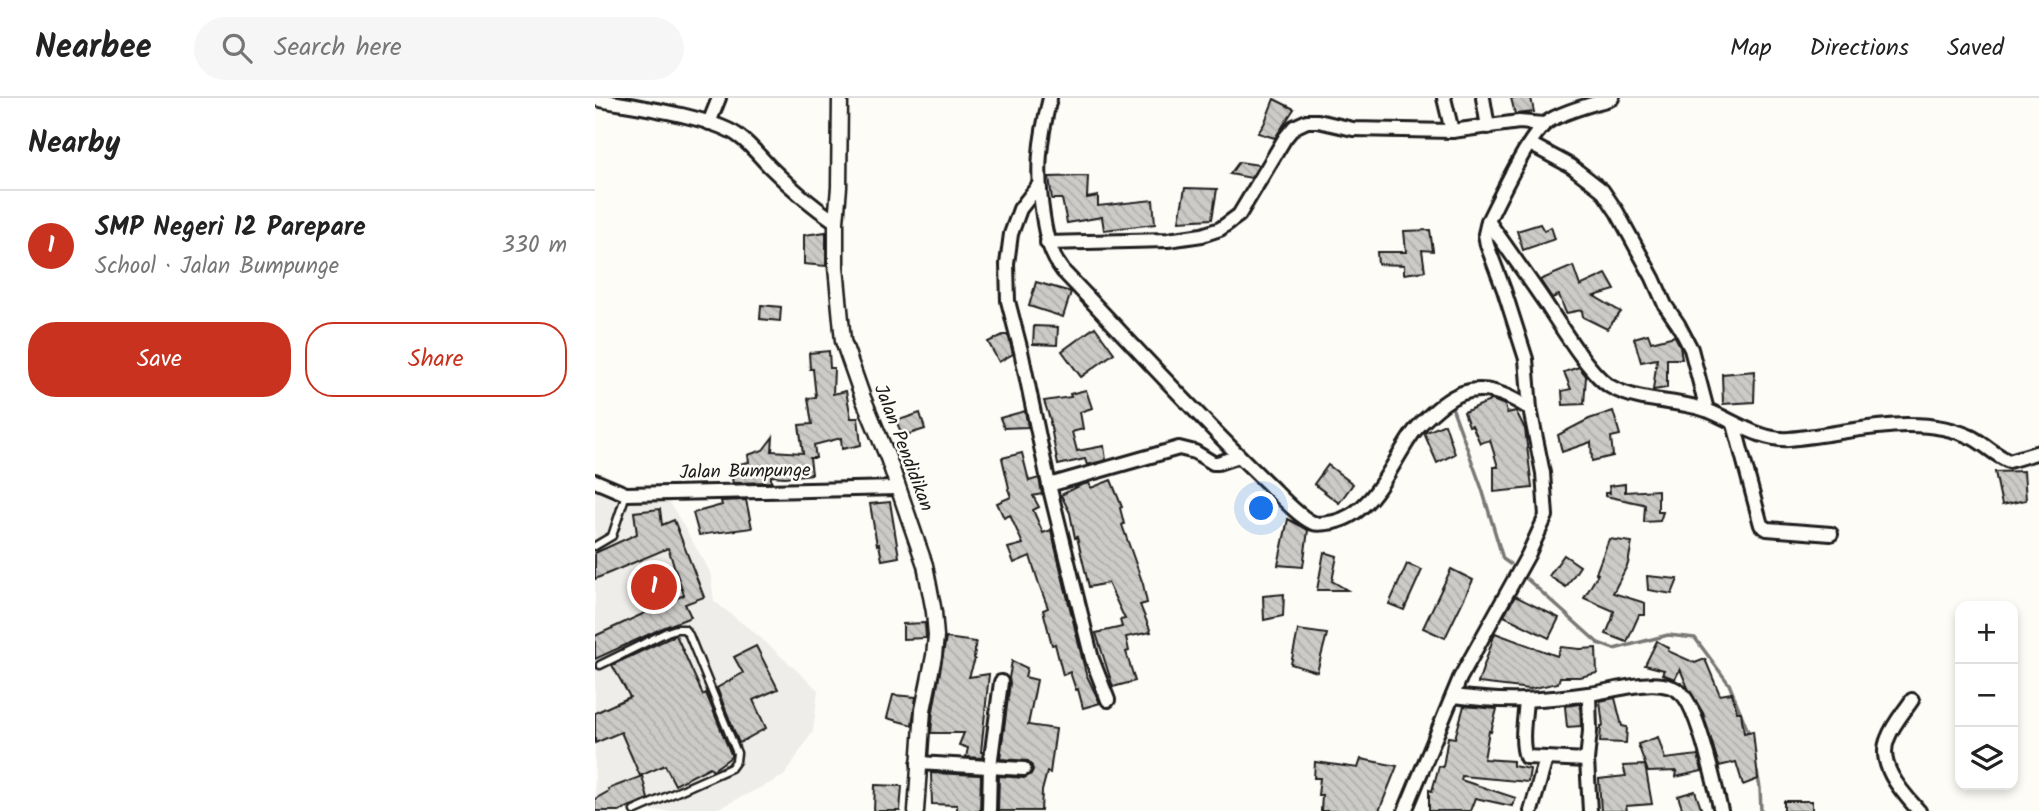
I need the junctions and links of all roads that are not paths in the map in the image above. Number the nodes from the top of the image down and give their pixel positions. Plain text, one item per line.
1 (719, 98) edge
2 (841, 98) edge
3 (1050, 98) edge
4 (1444, 98) edge
5 (1483, 98) edge
6 (1612, 98) edge
7 (595, 99) edge
8 (709, 123) junction
9 (1544, 124) junction
10 (1488, 127) junction
11 (1452, 131) junction
12 (1529, 144) junction
13 (1038, 186) junction
14 (1487, 221) junction
15 (836, 222) junction
16 (1047, 243) junction
17 (1530, 409) junction
18 (1707, 410) junction
19 (1734, 424) junction
20 (2039, 452) edge
21 (1239, 456) junction
22 (595, 481) edge
23 (1049, 485) junction
24 (898, 488) junction
25 (627, 494) junction
26 (1832, 534) dead end
27 (595, 546) edge
28 (600, 665) dead end
29 (1001, 682) dead end
30 (1589, 694) junction
31 (1453, 696) junction
32 (1108, 700) dead end
33 (1525, 700) junction
34 (1912, 700) dead end
35 (1546, 759) junction
36 (1587, 760) junction
37 (918, 763) junction
38 (990, 766) junction
39 (1024, 769) dead end
40 (634, 811) edge
41 (916, 811) edge
42 (989, 811) edge
43 (1405, 811) edge
44 (1531, 811) edge
45 (1590, 811) edge
46 (1721, 811) edge
47 (1919, 811) edge

1 - 8 street
2 - 15 street, Jalan Pendidikan
3 - 13 street
4 - 11 street
5 - 10 street
6 - 9 street
7 - 8 street
8 - 15 street
9 - 10 street
9 - 12 street
10 - 11 street
11 - 16 street
12 - 14 street
12 - 18 street
13 - 16 street
13 - 23 street
14 - 17 street
14 - 18 street
15 - 24 street, Jalan Pendidikan
16 - 21 street
17 - 21 street
17 - 31 street
18 - 19 street
19 - 20 street
19 - 26 street
21 - 23 street
22 - 25 street, Jalan Bumpunge
23 - 32 street
24 - 25 street, Jalan Bumpunge
24 - 37 street, Jalan Pendidikan
25 - 27 lane
28 - 40 lane
29 - 38 street
30 - 33 street
30 - 36 street
30 - 46 street
31 - 33 street
31 - 43 street
33 - 35 street
34 - 47 street
35 - 36 street
35 - 44 street
36 - 45 street
37 - 38 street
37 - 41 street, Jalan Pendidikan
38 - 39 street
38 - 42 street

